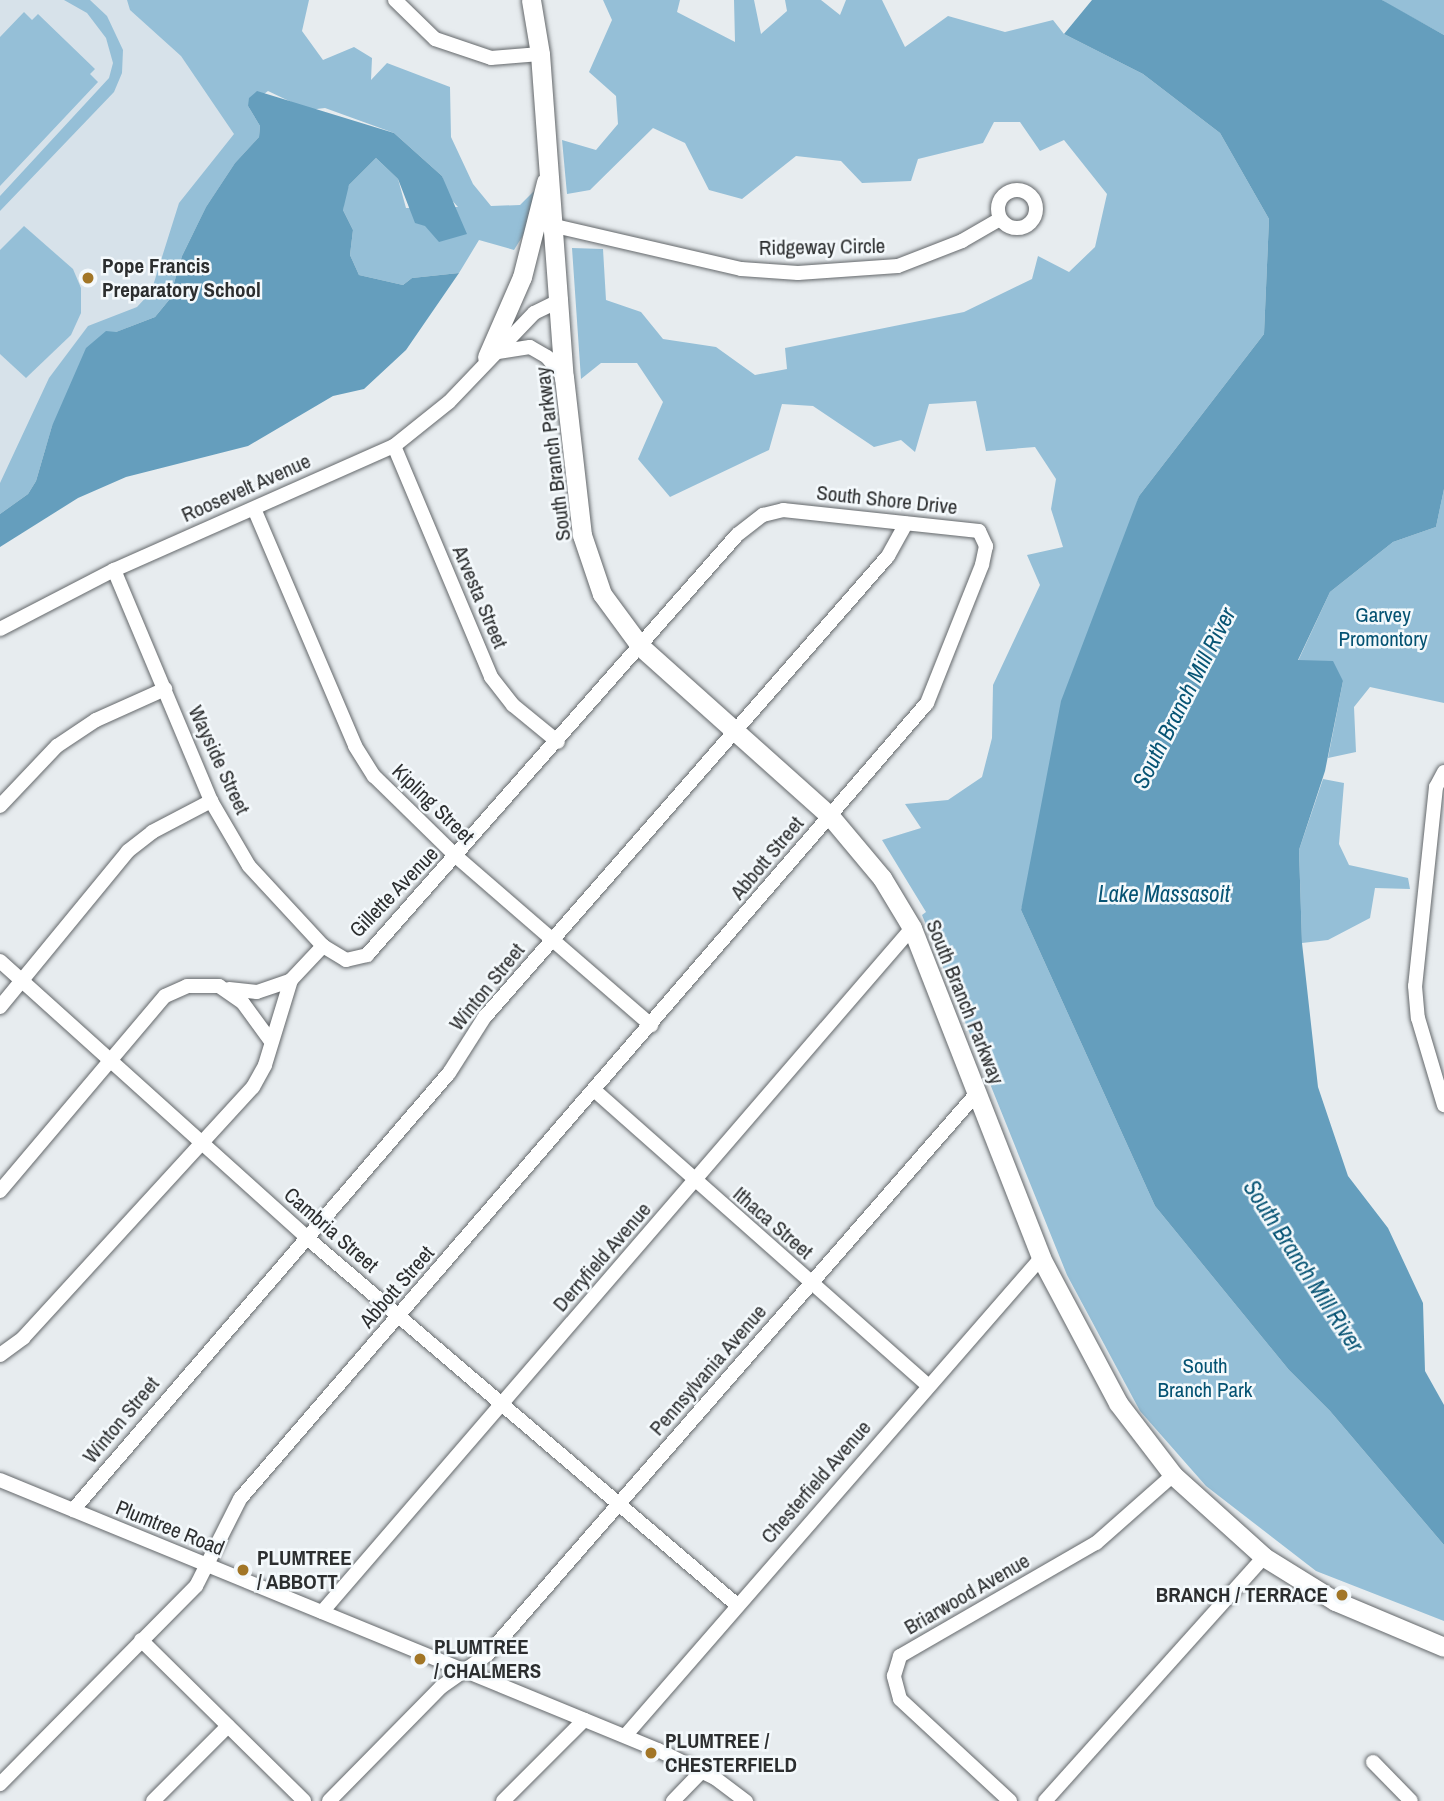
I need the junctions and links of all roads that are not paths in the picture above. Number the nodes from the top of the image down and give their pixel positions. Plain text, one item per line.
1 (395, 0) edge
2 (531, 0) edge
3 (540, 54) junction
4 (550, 160) junction
5 (1000, 219) dead end
6 (555, 226) junction
7 (561, 300) junction
8 (487, 357) junction
9 (564, 377) junction
10 (394, 446) junction
11 (256, 511) junction
12 (906, 524) junction
13 (114, 570) junction
14 (0, 629) edge
15 (641, 647) junction
16 (164, 690) junction
17 (734, 730) junction
18 (558, 742) junction
19 (1444, 772) edge
20 (211, 801) junction
21 (0, 806) edge
22 (830, 816) junction
23 (457, 857) junction
24 (912, 928) junction
25 (554, 938) junction
26 (323, 946) junction
27 (0, 961) edge
28 (21, 981) junction
29 (291, 981) junction
30 (219, 986) junction
31 (0, 1007) edge
32 (651, 1025) junction
33 (270, 1040) junction
34 (107, 1059) junction
35 (594, 1090) junction
36 (976, 1093) junction
37 (1444, 1105) edge
38 (201, 1143) junction
39 (694, 1182) junction
40 (0, 1191) edge
41 (306, 1237) junction
42 (1041, 1258) junction
43 (811, 1283) junction
44 (399, 1317) junction
45 (0, 1356) edge
46 (927, 1385) junction
47 (502, 1406) junction
48 (1173, 1475) junction
49 (0, 1480) edge
50 (619, 1505) junction
51 (73, 1510) junction
52 (1264, 1556) junction
53 (204, 1564) junction
54 (737, 1605) junction
55 (322, 1612) junction
56 (141, 1640) junction
57 (1444, 1647) edge
58 (466, 1670) junction
59 (584, 1720) junction
60 (228, 1726) junction
61 (625, 1736) junction
62 (1373, 1762) dead end
63 (702, 1771) junction
64 (0, 1784) edge
65 (153, 1801) edge
66 (304, 1801) edge
67 (329, 1801) edge
68 (503, 1801) edge
69 (673, 1801) edge
70 (746, 1801) edge
71 (1010, 1801) edge
72 (1045, 1801) edge
73 (1411, 1801) edge

1 - 3 street
2 - 3 main road, Roosevelt Avenue
3 - 4 main road, Roosevelt Avenue
4 - 6 main road, Roosevelt Avenue
4 - 8 main road, Roosevelt Avenue
5 - 6 street, Ridgeway Circle
6 - 7 main road, Roosevelt Avenue
7 - 8 street, Roosevelt Avenue
7 - 9 main road, South Branch Parkway
8 - 9 street
8 - 10 street, Roosevelt Avenue
9 - 15 main road, South Branch Parkway
10 - 11 street, Roosevelt Avenue
10 - 18 street, Arvesta Street
11 - 13 street, Roosevelt Avenue
11 - 23 street, Kipling Street
12 - 15 street, South Shore Drive
12 - 17 street, Winton Street
12 - 22 street, South Shore Drive
13 - 14 street, Roosevelt Avenue
13 - 16 street, Wayside Street
15 - 17 main road, South Branch Parkway
15 - 18 street, Gillette Avenue
16 - 20 street, Wayside Street
16 - 21 street
17 - 22 main road, South Branch Parkway
17 - 25 street, Winton Street
18 - 23 street, Gillette Avenue
19 - 37 street
20 - 26 street, Wayside Street
20 - 28 street
22 - 24 main road, South Branch Parkway
22 - 32 street, Abbott Street
23 - 25 street, Kipling Street
23 - 26 street, Gillette Avenue
24 - 36 main road, South Branch Parkway
24 - 39 street, Derryfield Avenue
25 - 32 street, Kipling Street
25 - 41 street, Winton Street
26 - 29 street, Gillette Avenue
27 - 28 street, Cambria Street
28 - 31 street
28 - 34 street, Cambria Street
29 - 30 street
29 - 33 street, Gillette Avenue
30 - 33 street
30 - 34 street
32 - 35 street, Abbott Street
33 - 38 street, Gillette Avenue
34 - 38 street, Cambria Street
34 - 40 street
35 - 39 street, Ithaca Street
35 - 44 street, Abbott Street
36 - 42 main road, South Branch Parkway
36 - 43 street, Pennsylvania Avenue
38 - 41 street, Cambria Street
38 - 45 street, Gillette Avenue
39 - 43 street, Ithaca Street
39 - 47 street, Derryfield Avenue
41 - 44 street, Cambria Street
41 - 51 street, Winton Street
42 - 46 street, Chesterfield Avenue
42 - 48 main road, South Branch Parkway
43 - 46 street, Ithaca Street
43 - 50 street, Pennsylvania Avenue
44 - 47 street, Cambria Street
44 - 53 street, Abbott Street
46 - 54 street, Chesterfield Avenue
47 - 50 street, Cambria Street
47 - 55 street, Derryfield Avenue
48 - 52 main road, South Branch Parkway
48 - 71 street, Briarwood Avenue
49 - 51 street, Plumtree Road
50 - 54 street, Cambria Street
50 - 58 street, Pennsylvania Avenue
51 - 53 street, Plumtree Road
52 - 57 main road, South Branch Parkway
52 - 72 street
53 - 55 street, Plumtree Road
53 - 56 street, Abbott Street
54 - 61 street, Chesterfield Avenue
55 - 58 street, Plumtree Road
56 - 60 street
56 - 64 street, Abbott Street
58 - 59 street, Plumtree Road
58 - 67 street, Pennsylvania Avenue
59 - 61 street, Plumtree Road
59 - 68 street
60 - 65 street
60 - 66 street
61 - 63 street, Plumtree Road
62 - 73 street
63 - 69 street
63 - 70 street, Plumtree Road

